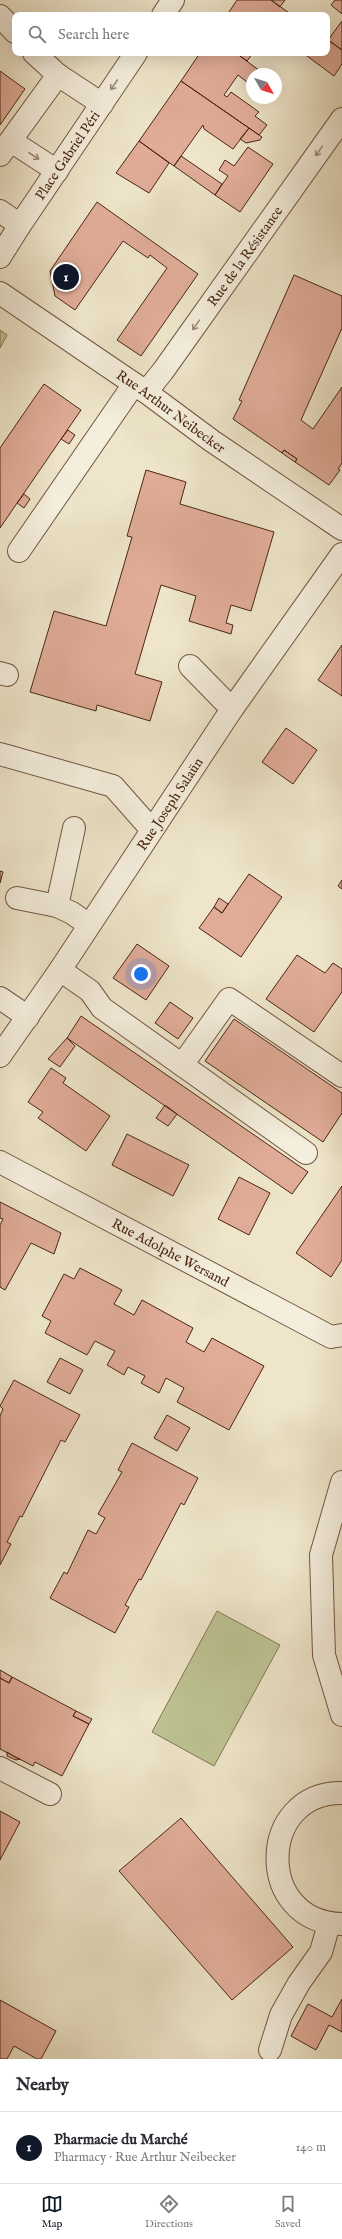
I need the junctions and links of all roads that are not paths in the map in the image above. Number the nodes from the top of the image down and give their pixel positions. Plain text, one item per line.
1 (173, 0) edge
2 (165, 12) edge
3 (0, 16) edge
4 (12, 29) edge
5 (37, 56) edge
6 (134, 56) edge
7 (58, 75) junction
8 (102, 104) junction
9 (342, 119) edge
10 (6, 148) edge
11 (57, 171) junction
12 (0, 211) edge
13 (20, 225) junction
14 (0, 257) edge
15 (0, 293) edge
16 (140, 388) junction
17 (342, 530) edge
18 (19, 551) dead end
19 (342, 554) edge
20 (190, 666) dead end
21 (232, 709) junction
22 (0, 754) edge
23 (74, 828) dead end
24 (151, 829) junction
25 (17, 898) dead end
26 (57, 906) junction
27 (89, 925) junction
28 (60, 970) junction
29 (0, 998) edge
30 (28, 1017) junction
31 (0, 1056) edge
32 (182, 1065) junction
33 (342, 1076) edge
34 (306, 1153) dead end
35 (0, 1162) edge
36 (342, 1335) edge
37 (342, 1482) edge
38 (342, 1715) edge
39 (0, 1768) edge
40 (342, 1793) edge
41 (50, 1794) dead end
42 (336, 1924) edge
43 (270, 2050) dead end

1 - 2 street
3 - 4 street
5 - 7 street
6 -> 8 street, Place Gabriel Péri
7 - 8 street
7 - 10 street
8 - 11 street, Place Gabriel Péri
9 -> 16 street, Rue de la Résistance
10 -> 11 street
11 - 13 street, Place Gabriel Péri
12 - 13 street
13 - 14 street, Place Gabriel Péri
15 - 16 street, Rue Arthur Neibecker
16 - 17 street, Rue Arthur Neibecker
16 - 18 street, Rue de la Résistance
19 - 21 street, Rue Joseph Salaün
20 - 21 street
21 - 24 street, Rue Joseph Salaün
22 - 24 street
23 - 26 street
24 - 27 street, Rue Joseph Salaün
25 - 26 street
26 - 27 street
27 - 28 street, Rue Joseph Salaün
28 - 30 street, Rue Joseph Salaün
28 - 32 street
29 - 30 street
30 - 31 street, Rue Joseph Salaün
32 - 33 street
32 - 34 street
35 - 36 street, Rue Adolphe Wersand
37 - 38 street
39 - 41 street
40 - 42 street
42 - 43 street

